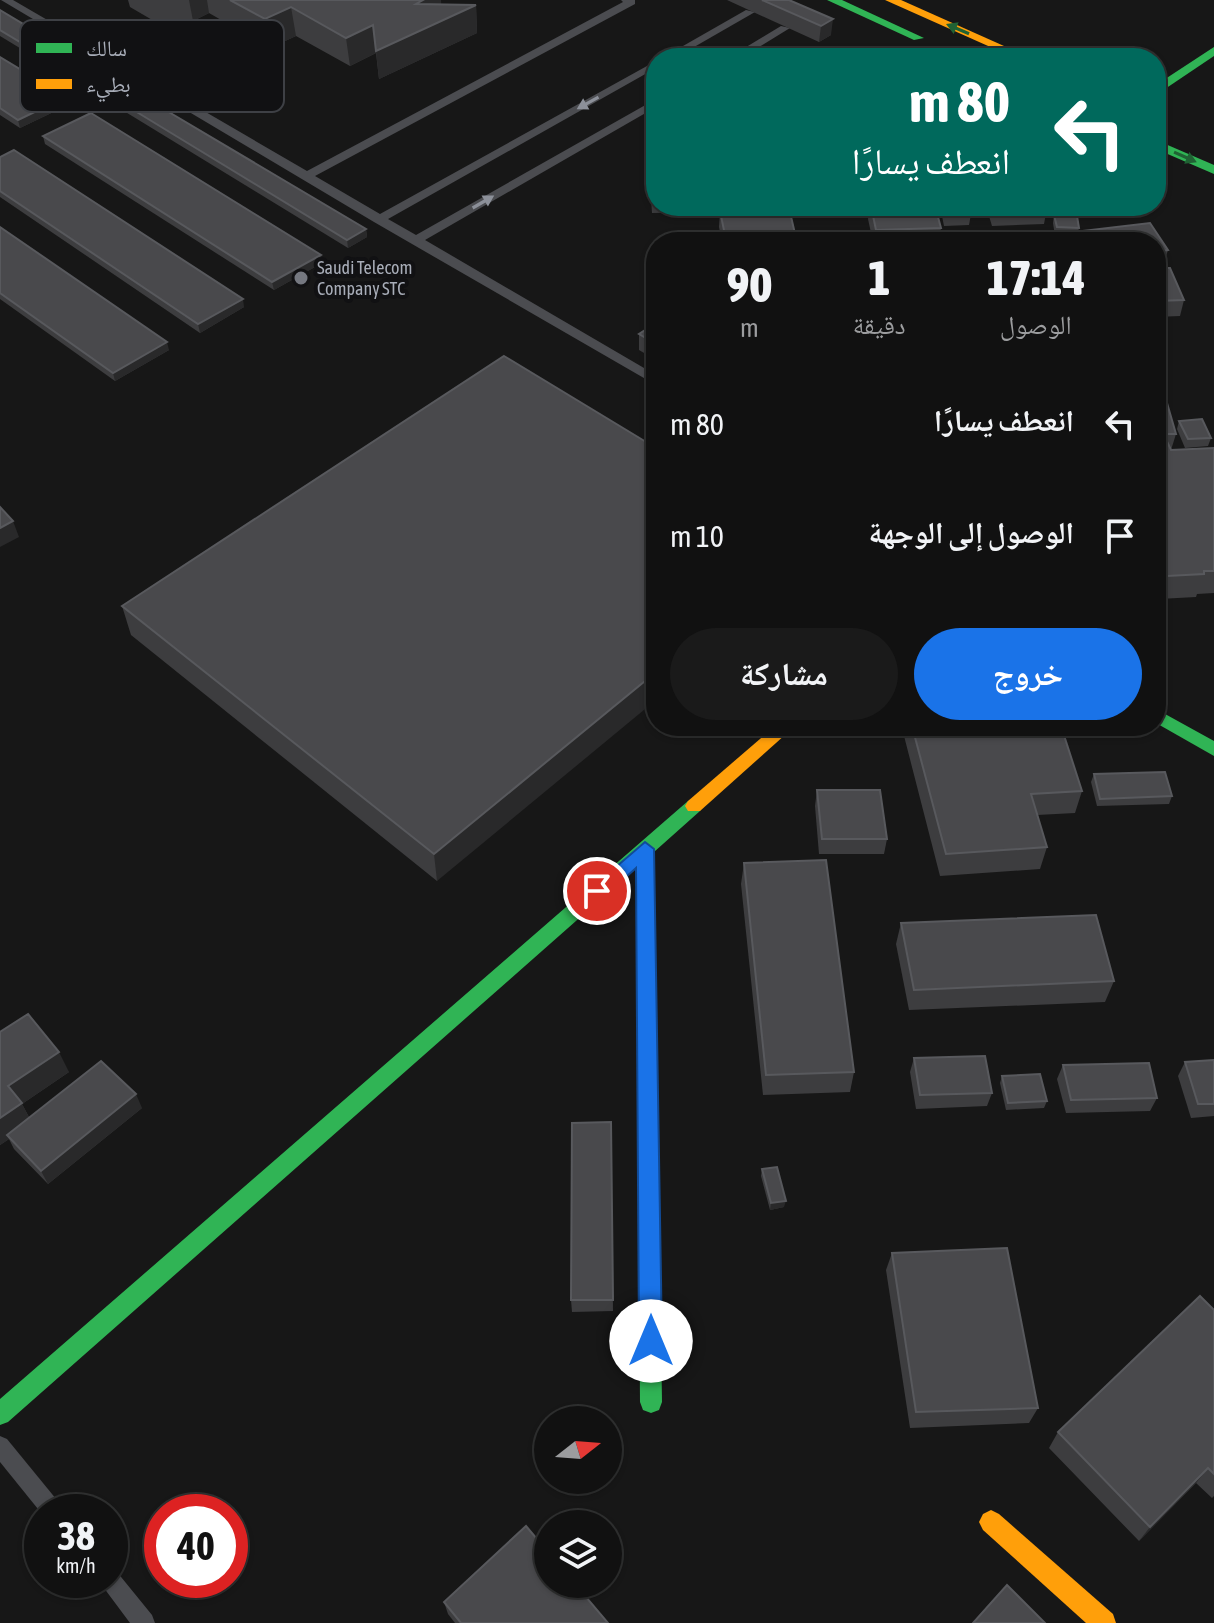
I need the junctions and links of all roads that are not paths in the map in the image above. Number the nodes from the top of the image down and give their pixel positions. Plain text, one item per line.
1 (6, 0) edge
2 (626, 0) edge
3 (891, 0) edge
4 (829, 2) edge
5 (750, 12) dead end
6 (40, 20) edge
7 (785, 28) edge
8 (934, 45) dead end
9 (685, 48) edge
10 (750, 48) edge
11 (1002, 48) edge
12 (1214, 51) edge
13 (646, 70) edge
14 (1166, 84) edge
15 (646, 108) edge
16 (195, 112) edge
17 (1166, 148) edge
18 (1214, 170) edge
19 (305, 177) junction
20 (378, 220) junction
21 (415, 241) junction
22 (646, 375) edge
23 (1166, 721) edge
24 (775, 736) edge
25 (1214, 749) edge
26 (645, 849) junction
27 (651, 1402) dead end
28 (0, 1414) edge
29 (0, 1446) edge
30 (39, 1494) edge
31 (991, 1522) dead end
32 (124, 1598) edge
33 (144, 1623) edge
34 (1104, 1623) edge

1 - 6 lane
2 - 19 lane
11 -> 3 street
4 - 8 street
5 - 9 lane
7 - 10 lane
12 - 14 street
13 -> 20 lane
21 -> 15 lane
16 - 19 lane
17 -> 18 street
19 - 20 lane
20 - 21 lane
21 - 22 lane
23 - 25 street
24 - 26 street
26 - 27 street
26 - 28 street
29 - 30 lane
31 - 34 street
32 - 33 lane

